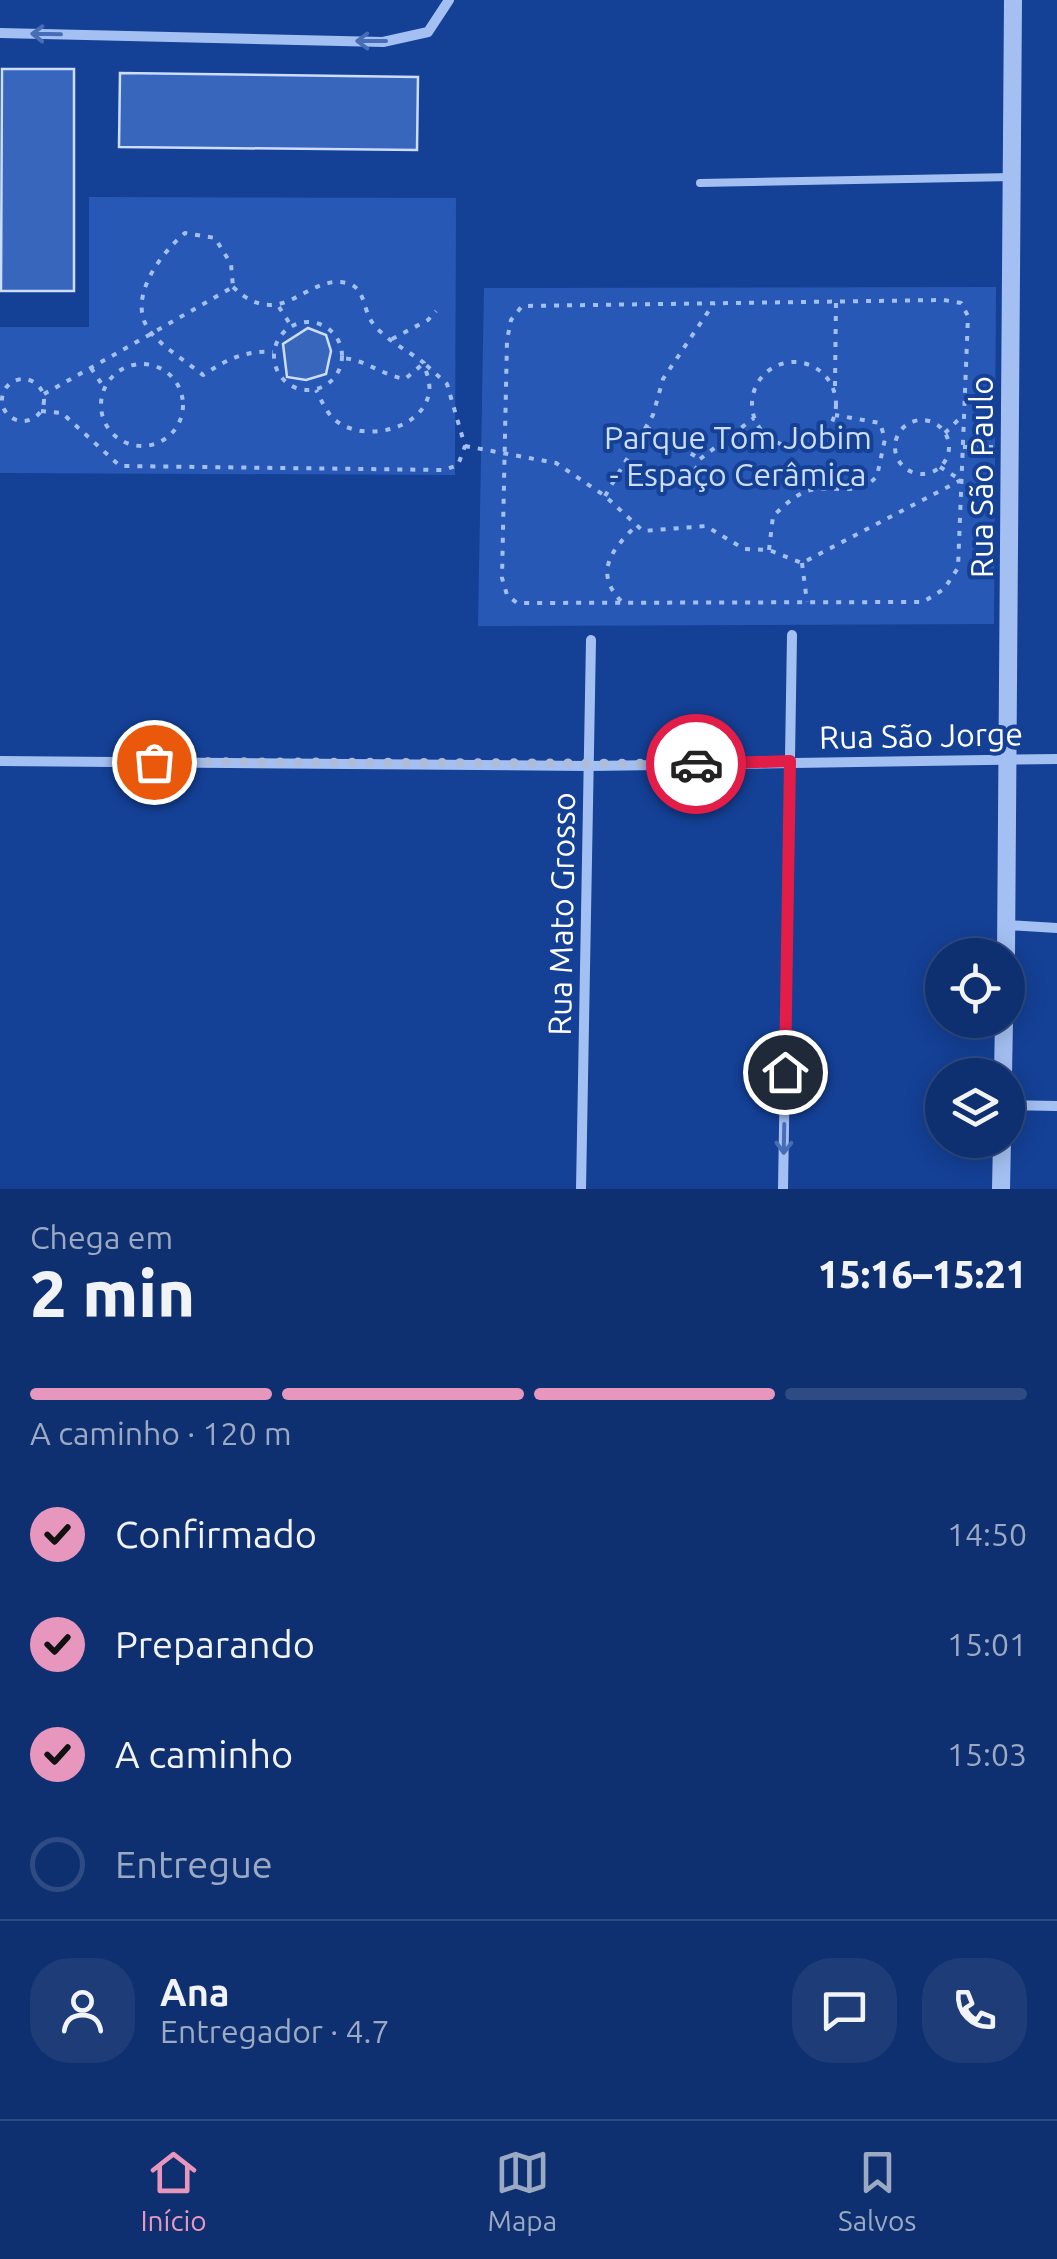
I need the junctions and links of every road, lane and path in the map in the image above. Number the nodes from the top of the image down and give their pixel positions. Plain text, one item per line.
1 (449, 0) edge
2 (1013, 0) edge
3 (0, 33) edge
4 (1012, 177) junction
5 (700, 182) dead end
6 (233, 287) junction
7 (836, 301) junction
8 (714, 303) junction
9 (279, 307) junction
10 (436, 311) dead end
11 (292, 326) junction
12 (151, 334) junction
13 (392, 339) junction
14 (273, 352) junction
15 (110, 357) junction
16 (341, 358) junction
17 (424, 362) junction
18 (90, 368) junction
19 (118, 371) junction
20 (104, 389) junction
21 (316, 390) junction
22 (834, 391) junction
23 (44, 394) junction
24 (1, 405) edge
25 (41, 411) junction
26 (964, 414) junction
27 (835, 415) junction
28 (754, 417) junction
29 (646, 427) junction
30 (945, 433) junction
31 (885, 439) junction
32 (896, 443) junction
33 (465, 446) junction
34 (963, 447) junction
35 (1011, 447) junction
36 (503, 450) junction
37 (700, 459) junction
38 (940, 467) junction
39 (695, 470) dead end
40 (962, 480) junction
41 (605, 496) junction
42 (635, 526) junction
43 (770, 550) junction
44 (802, 563) junction
45 (807, 602) junction
46 (622, 603) junction
47 (792, 635) dead end
48 (591, 640) dead end
49 (1010, 757) junction
50 (1057, 759) edge
51 (2, 760) edge
52 (790, 761) junction
53 (589, 766) junction
54 (1006, 925) junction
55 (1057, 928) edge
56 (1006, 938) edge
57 (1025, 1105) edge
58 (1057, 1106) edge
59 (1002, 1158) edge
60 (580, 1189) edge
61 (783, 1189) edge
62 (1001, 1189) edge

1 -> 3 street
2 - 4 street, Rua São Paulo
4 - 5 lane
4 - 35 street, Rua São Paulo
6 - 9 path
6 - 12 path
6 - 12 path
7 - 8 path
7 - 22 path
7 - 26 path
8 - 29 path
8 - 36 path
9 - 11 path
9 - 13 path
10 - 13 path
11 - 14 path
11 - 16 path
12 - 14 path
12 - 15 path
13 - 17 path
14 - 21 path
15 - 18 path
15 - 19 path
16 - 17 path
16 - 21 path
17 - 21 path
17 - 33 path
18 - 20 path
18 - 23 path
19 - 20 path
19 - 20 path
22 - 27 path
22 - 28 path
23 - 24 path
23 - 25 path
24 - 25 path
25 - 33 path
26 - 30 path
26 - 34 path
27 - 28 path
27 - 31 path
28 - 37 path
29 - 37 path
29 - 41 path
30 - 32 path
30 - 38 path
31 - 32 path
31 - 43 path
32 - 38 path
33 - 36 path
34 - 35 path
34 - 40 path
35 - 49 street, Rua São Paulo
36 - 41 path
36 - 46 path
37 - 39 path
38 - 40 path
40 - 44 path
40 - 45 path
41 - 42 path
42 - 43 path
42 - 46 path
43 - 44 path
44 - 45 path
45 - 46 path
47 - 52 street
48 - 53 street, Rua Mato Grosso
49 - 50 street, Rua São Jorge
49 - 52 street, Rua São Jorge
49 - 54 street, Rua São Paulo
51 - 53 street, Rua São Jorge
52 - 53 street, Rua São Jorge
52 -> 61 street
53 - 60 street, Rua Mato Grosso
54 - 55 street
54 - 56 street, Rua São Paulo
57 - 58 street
59 - 62 street

